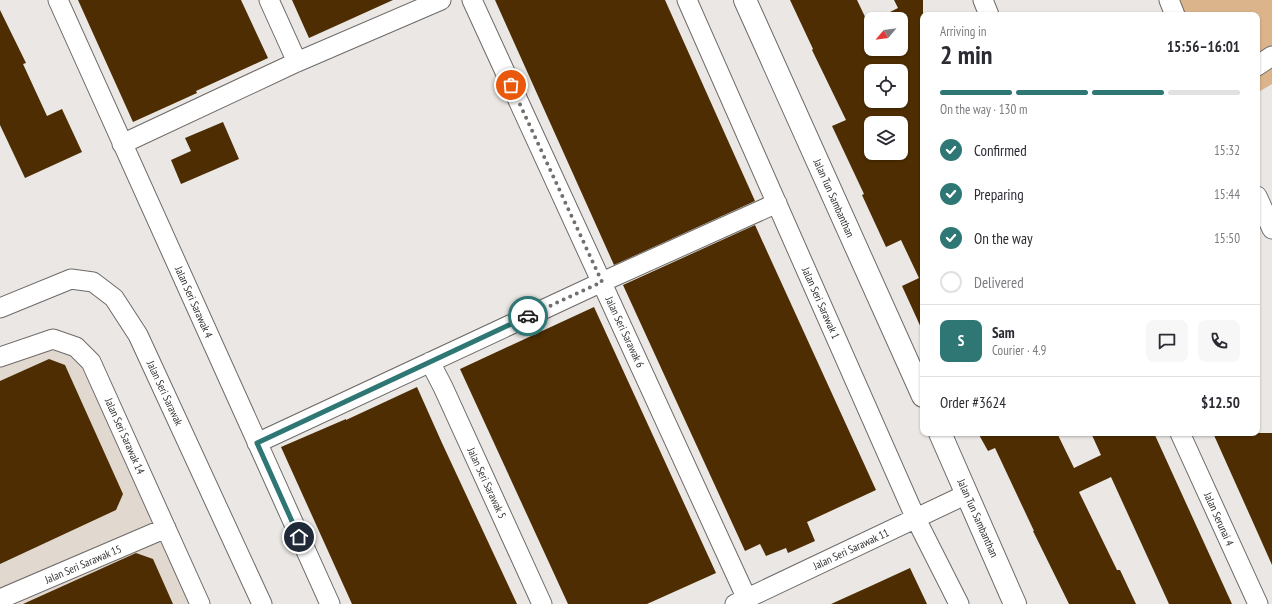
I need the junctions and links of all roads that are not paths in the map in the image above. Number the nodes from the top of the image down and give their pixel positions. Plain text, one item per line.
1 (58, 0) edge
2 (269, 0) edge
3 (442, 0) edge
4 (472, 0) edge
5 (687, 0) edge
6 (745, 0) edge
7 (982, 0) edge
8 (1169, 0) edge
9 (988, 12) edge
10 (1174, 12) edge
11 (1272, 56) edge
12 (296, 62) junction
13 (1260, 64) edge
14 (122, 144) junction
15 (777, 203) junction
16 (1260, 203) edge
17 (1272, 229) edge
18 (602, 282) junction
19 (0, 308) edge
20 (0, 358) edge
21 (430, 362) junction
22 (920, 389) edge
23 (941, 436) edge
24 (1181, 436) edge
25 (257, 443) junction
26 (967, 494) junction
27 (916, 518) junction
28 (166, 528) junction
29 (0, 599) edge
30 (741, 601) edge
31 (200, 604) edge
32 (262, 604) edge
33 (330, 604) edge
34 (542, 604) edge
35 (959, 604) edge
36 (1015, 604) edge
37 (1258, 604) edge

1 - 14 street, Jalan Seri Sarawak 4
2 - 12 street
3 - 12 street
4 - 18 street, Jalan Seri Sarawak 6
5 - 15 street, Jalan Seri Sarawak 1
6 - 22 street, Jalan Tun Sambanthan
7 - 9 street
8 - 10 street
11 - 13 street
12 - 14 street
14 - 25 street, Jalan Seri Sarawak 4
15 - 18 street
15 - 27 street, Jalan Seri Sarawak 1
16 - 17 street
18 - 21 street
18 - 30 street, Jalan Seri Sarawak 6
19 - 32 street, Jalan Seri Sarawak
20 - 28 street, Jalan Seri Sarawak 14
21 - 25 street
21 - 34 street, Jalan Seri Sarawak 5
23 - 26 street, Jalan Tun Sambanthan
24 - 37 street, Jalan Serunai 4
25 - 33 street, Jalan Seri Sarawak 4
26 - 27 street, Jalan Seri Sarawak 11
26 - 36 street, Jalan Tun Sambanthan
27 - 30 street, Jalan Seri Sarawak 11
27 - 35 street, Jalan Seri Sarawak 1
28 - 29 street, Jalan Seri Sarawak 15
28 - 31 street, Jalan Seri Sarawak 14

